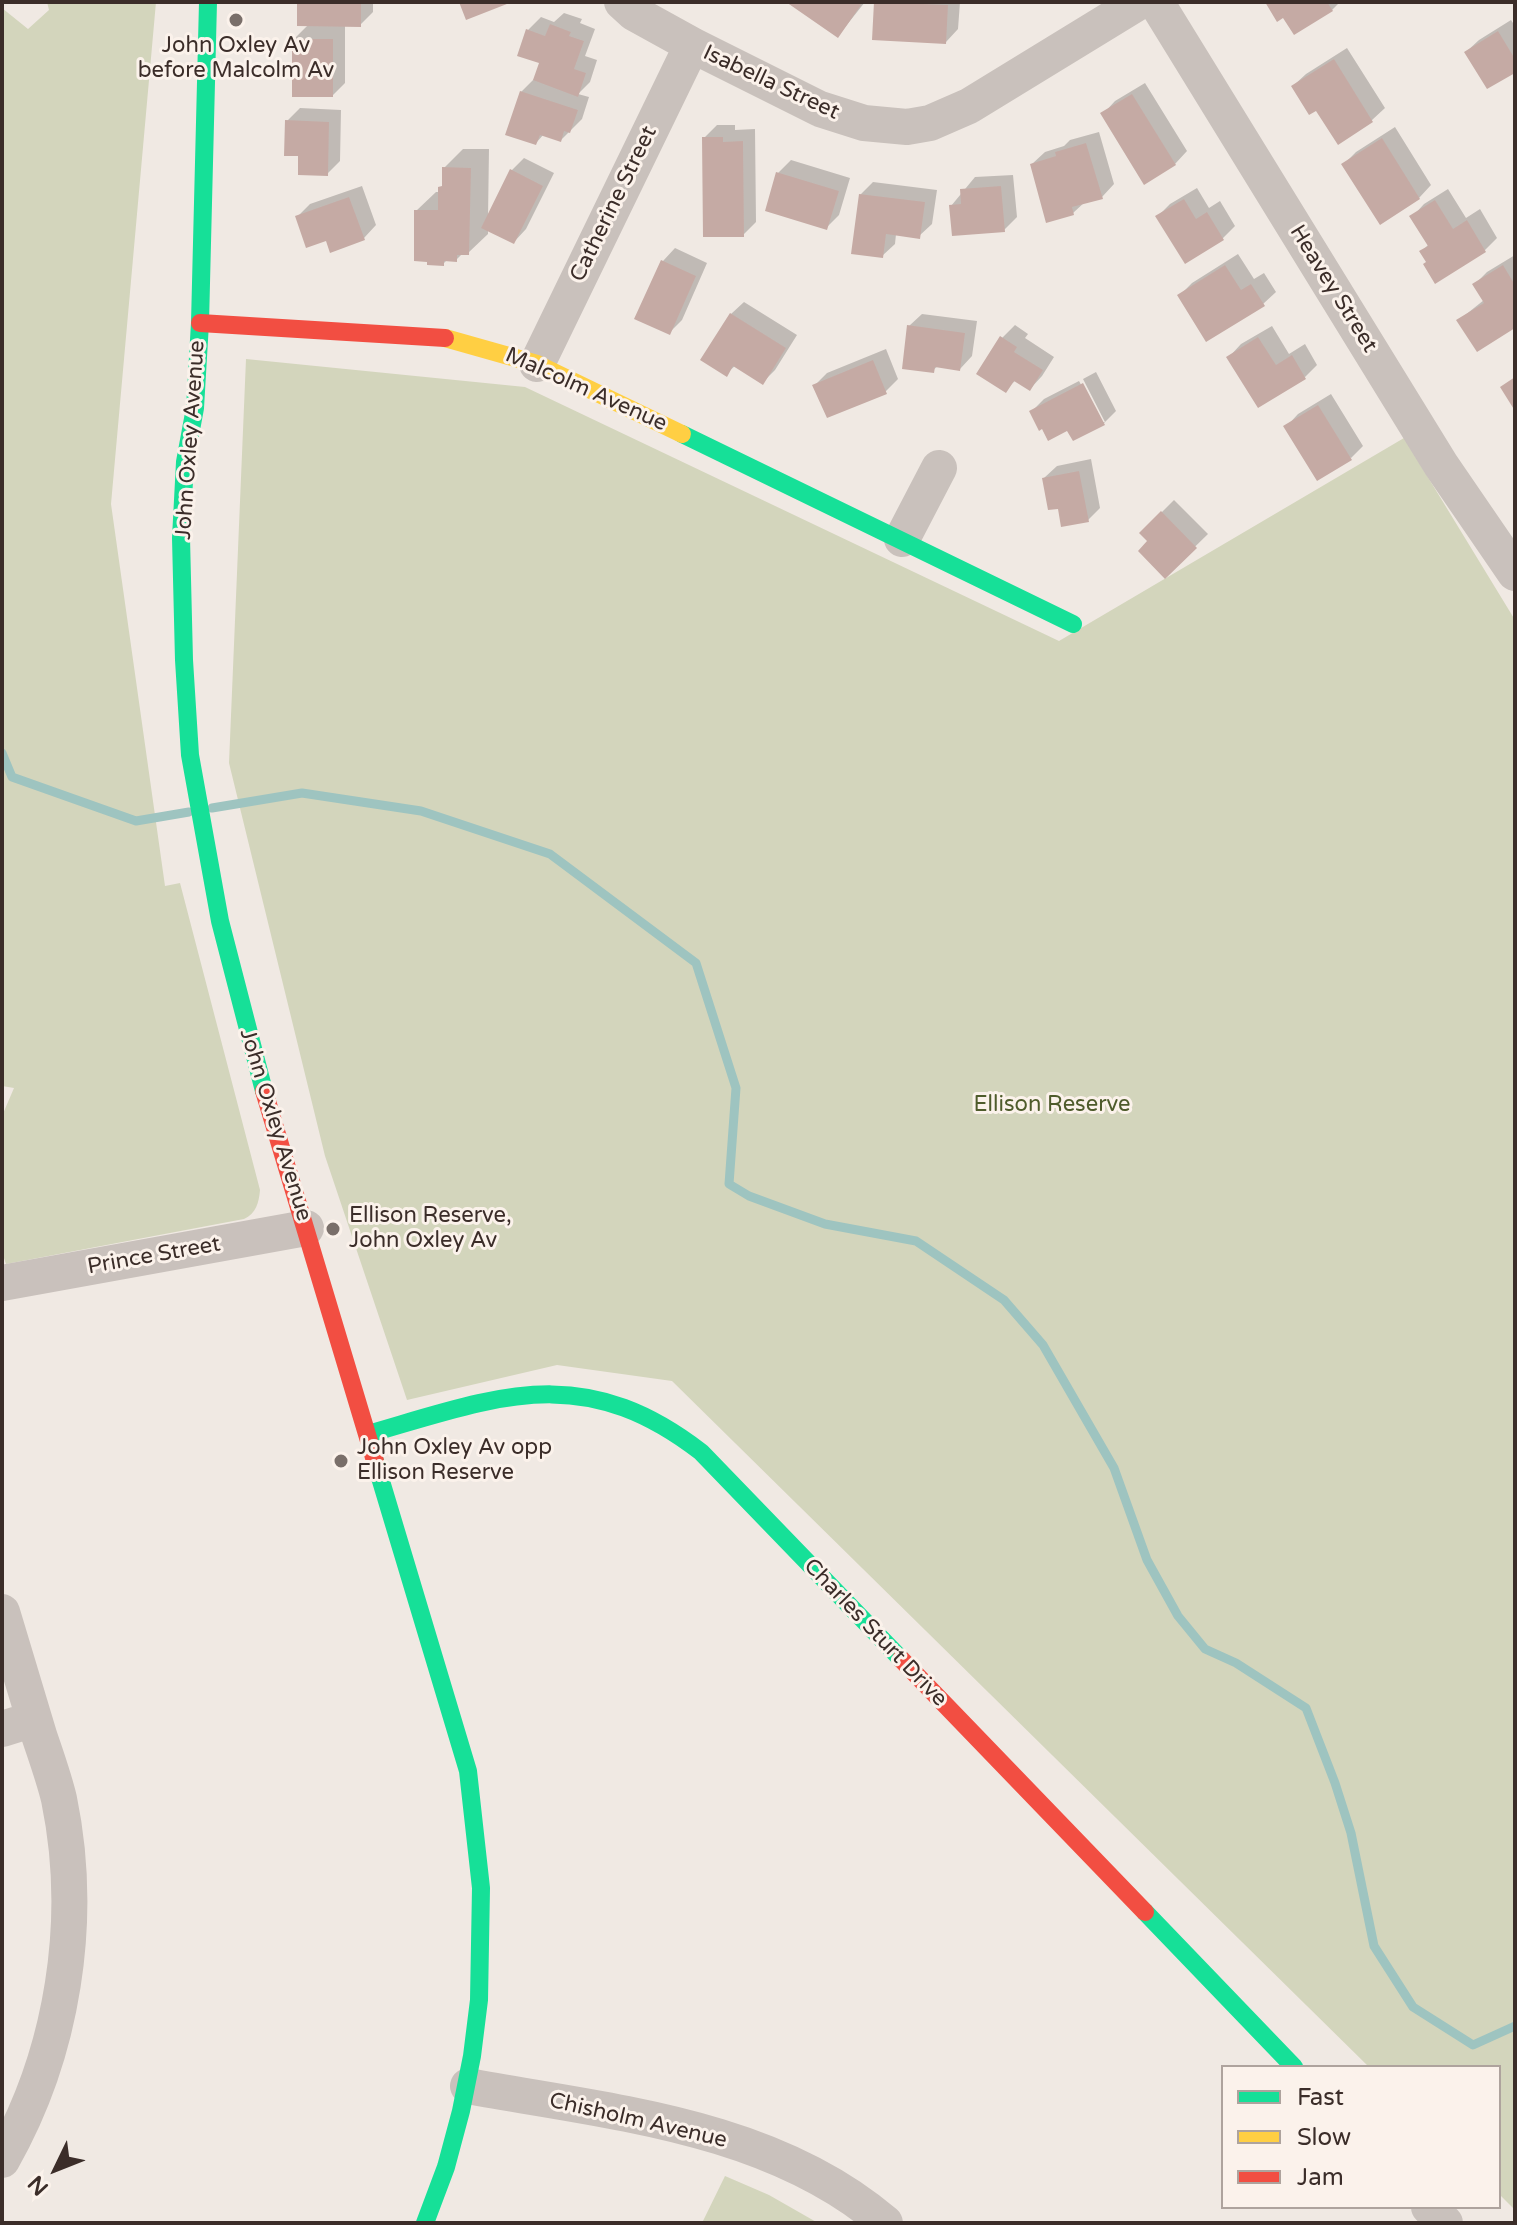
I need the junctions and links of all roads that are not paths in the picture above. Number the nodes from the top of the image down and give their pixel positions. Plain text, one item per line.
1 (208, 2) edge
2 (622, 2) edge
3 (1139, 2) edge
4 (1156, 2) edge
5 (692, 45) junction
6 (200, 323) junction
7 (537, 364) junction
8 (939, 468) dead end
9 (902, 539) junction
10 (1515, 573) edge
11 (1073, 624) dead end
12 (306, 1228) junction
13 (2, 1283) edge
14 (368, 1434) junction
15 (2, 1612) edge
16 (18, 1724) edge
17 (1292, 2065) edge
18 (468, 2086) junction
19 (2, 2160) edge
20 (425, 2223) edge
21 (885, 2223) edge

1 - 6 street, John Oxley Avenue
2 - 5 street, Isabella Street
3 - 5 street, Isabella Street
4 - 10 street, Heavey Street
5 - 7 street, Catherine Street
6 - 7 street, Malcolm Avenue
6 - 12 street, John Oxley Avenue
7 - 9 street, Malcolm Avenue
8 - 9 street
9 - 11 street, Malcolm Avenue
12 - 13 street, Prince Street
12 - 14 street, John Oxley Avenue
14 - 17 street, Charles Sturt Drive
14 - 18 street, John Oxley Avenue
15 - 16 street
16 - 19 street
18 - 20 street, John Oxley Avenue
18 - 21 street, Chisholm Avenue

